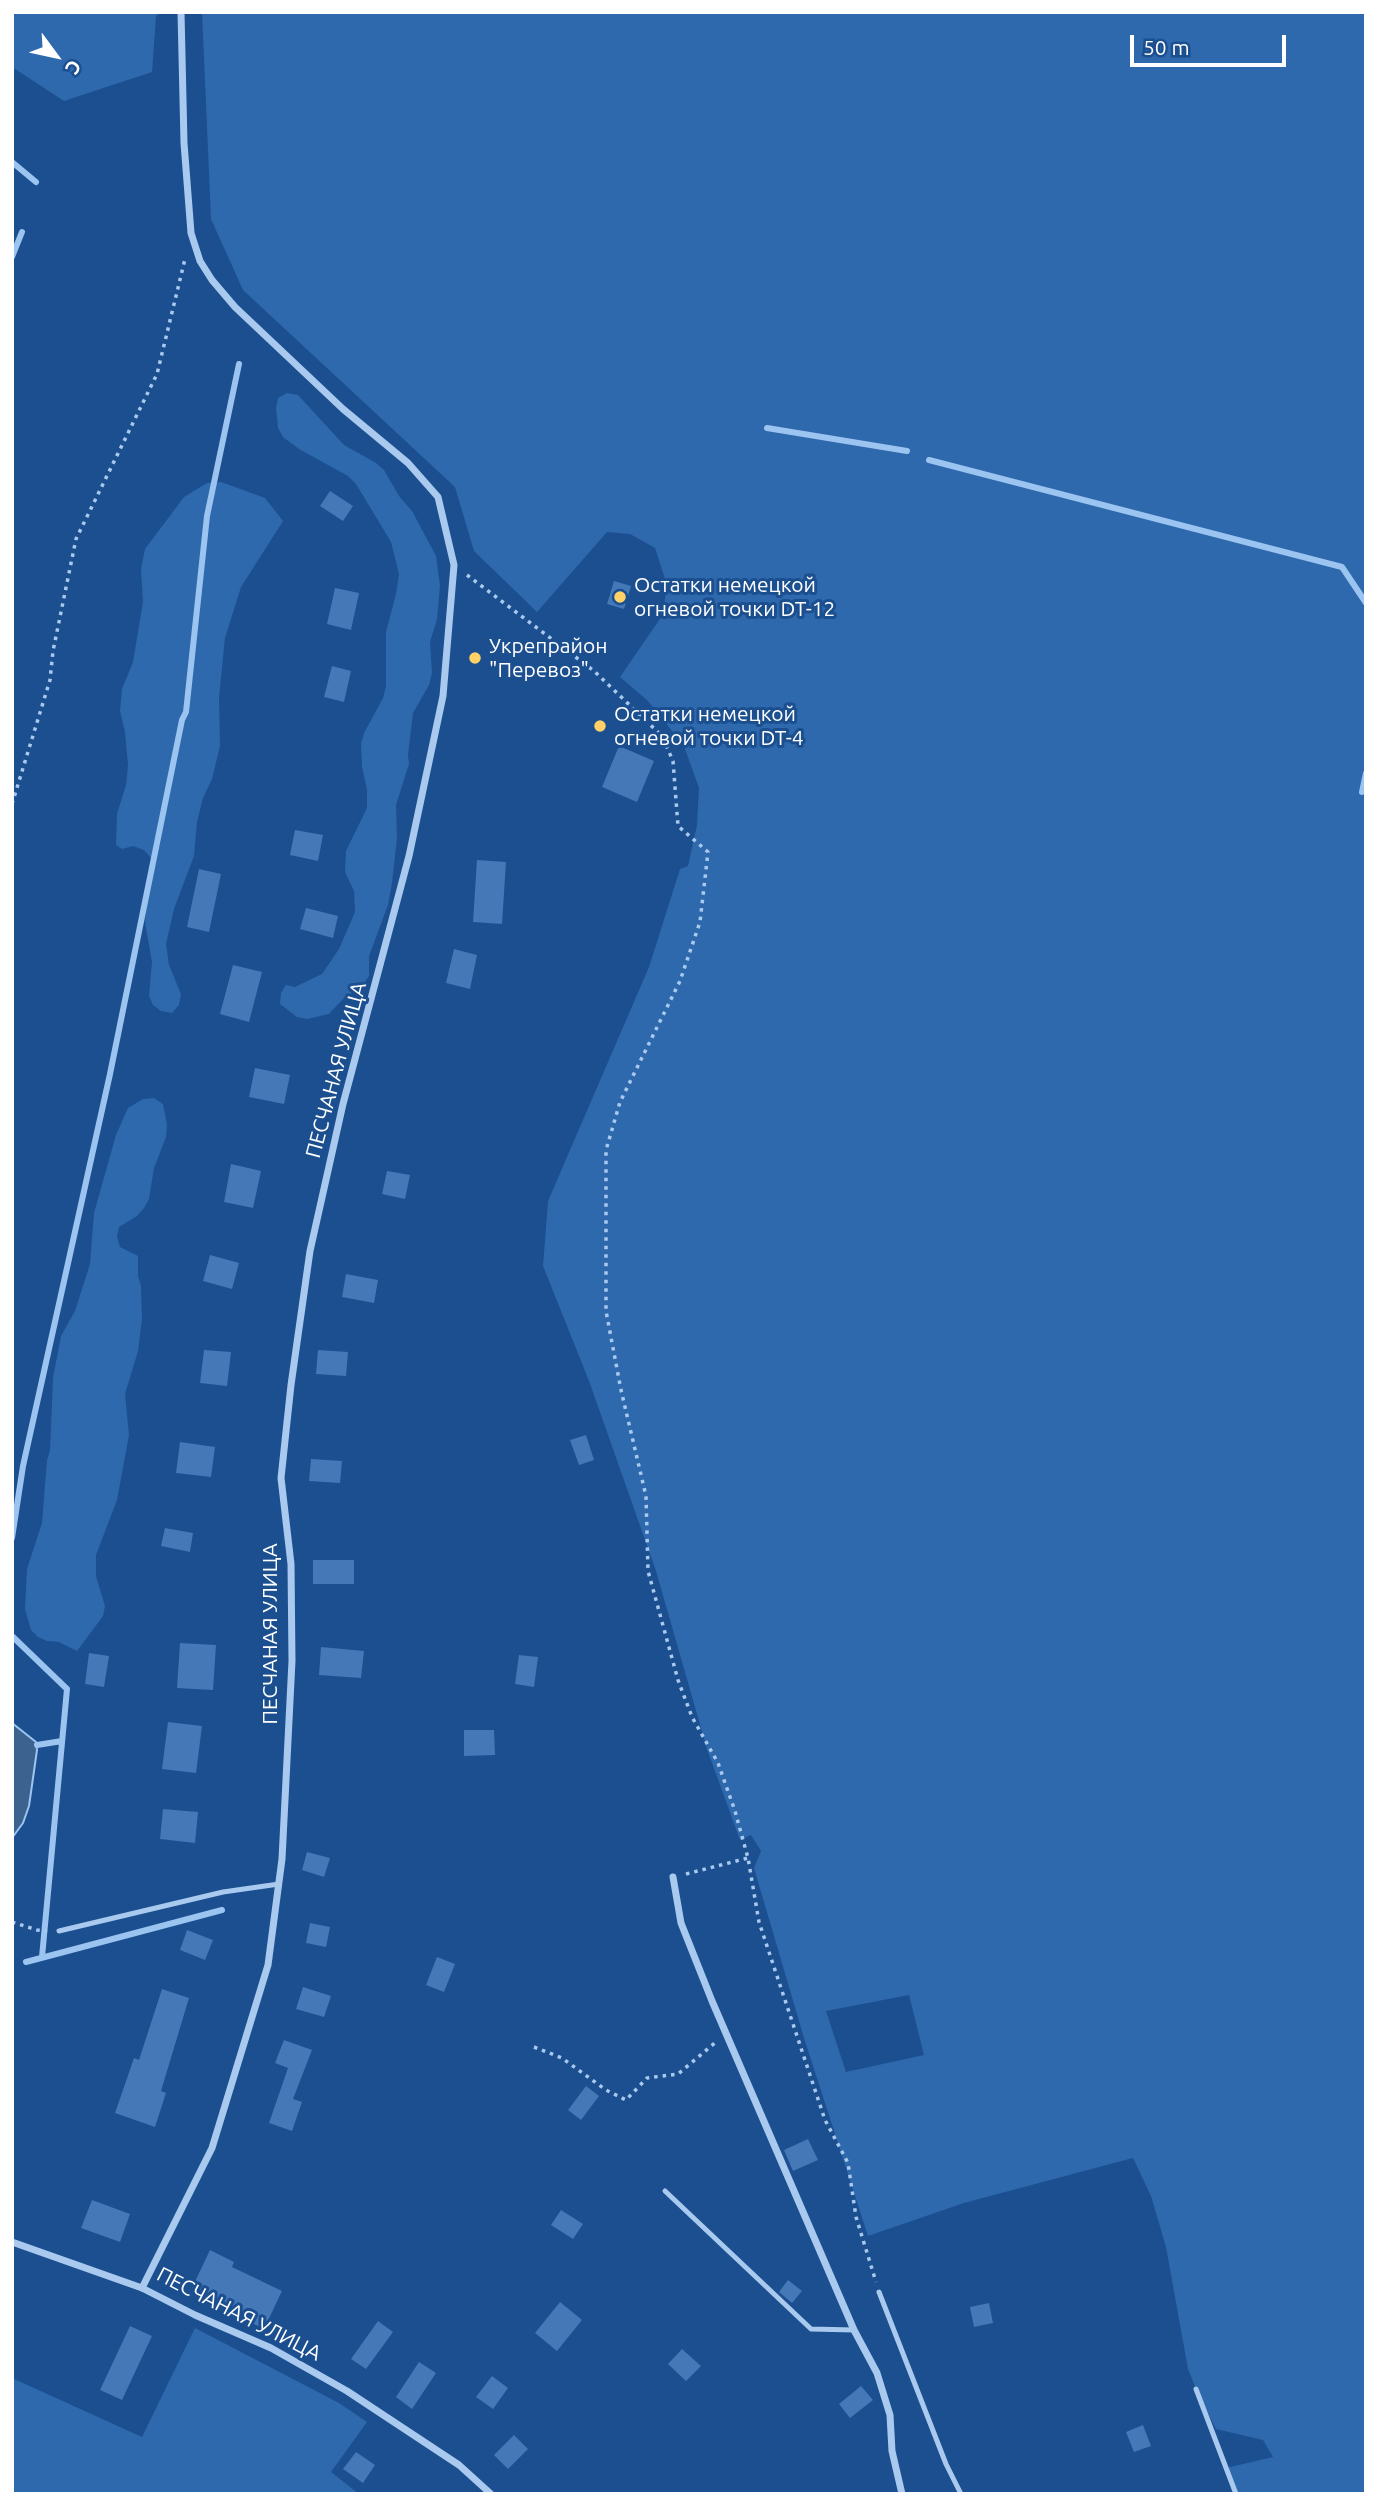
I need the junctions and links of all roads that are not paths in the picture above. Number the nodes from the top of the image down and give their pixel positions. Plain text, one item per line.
1 (181, 12) edge
2 (673, 1877) road end
3 (279, 1884) junction
4 (59, 1931) road end
5 (664, 2192) dead end
6 (12, 2242) edge
7 (142, 2288) junction
8 (879, 2292) road end
9 (855, 2330) junction
10 (1196, 2389) dead end
11 (491, 2494) edge
12 (902, 2494) edge
13 (961, 2494) edge
14 (1236, 2494) edge

1 - 3 street, ПЕСЧАНАЯ УЛИЦА
2 - 9 street
3 - 4 lane
3 - 7 street, ПЕСЧАНАЯ УЛИЦА
5 - 9 lane
6 - 7 street
7 - 11 street, ПЕСЧАНАЯ УЛИЦА
8 - 13 lane
9 - 12 street
10 - 14 lane

